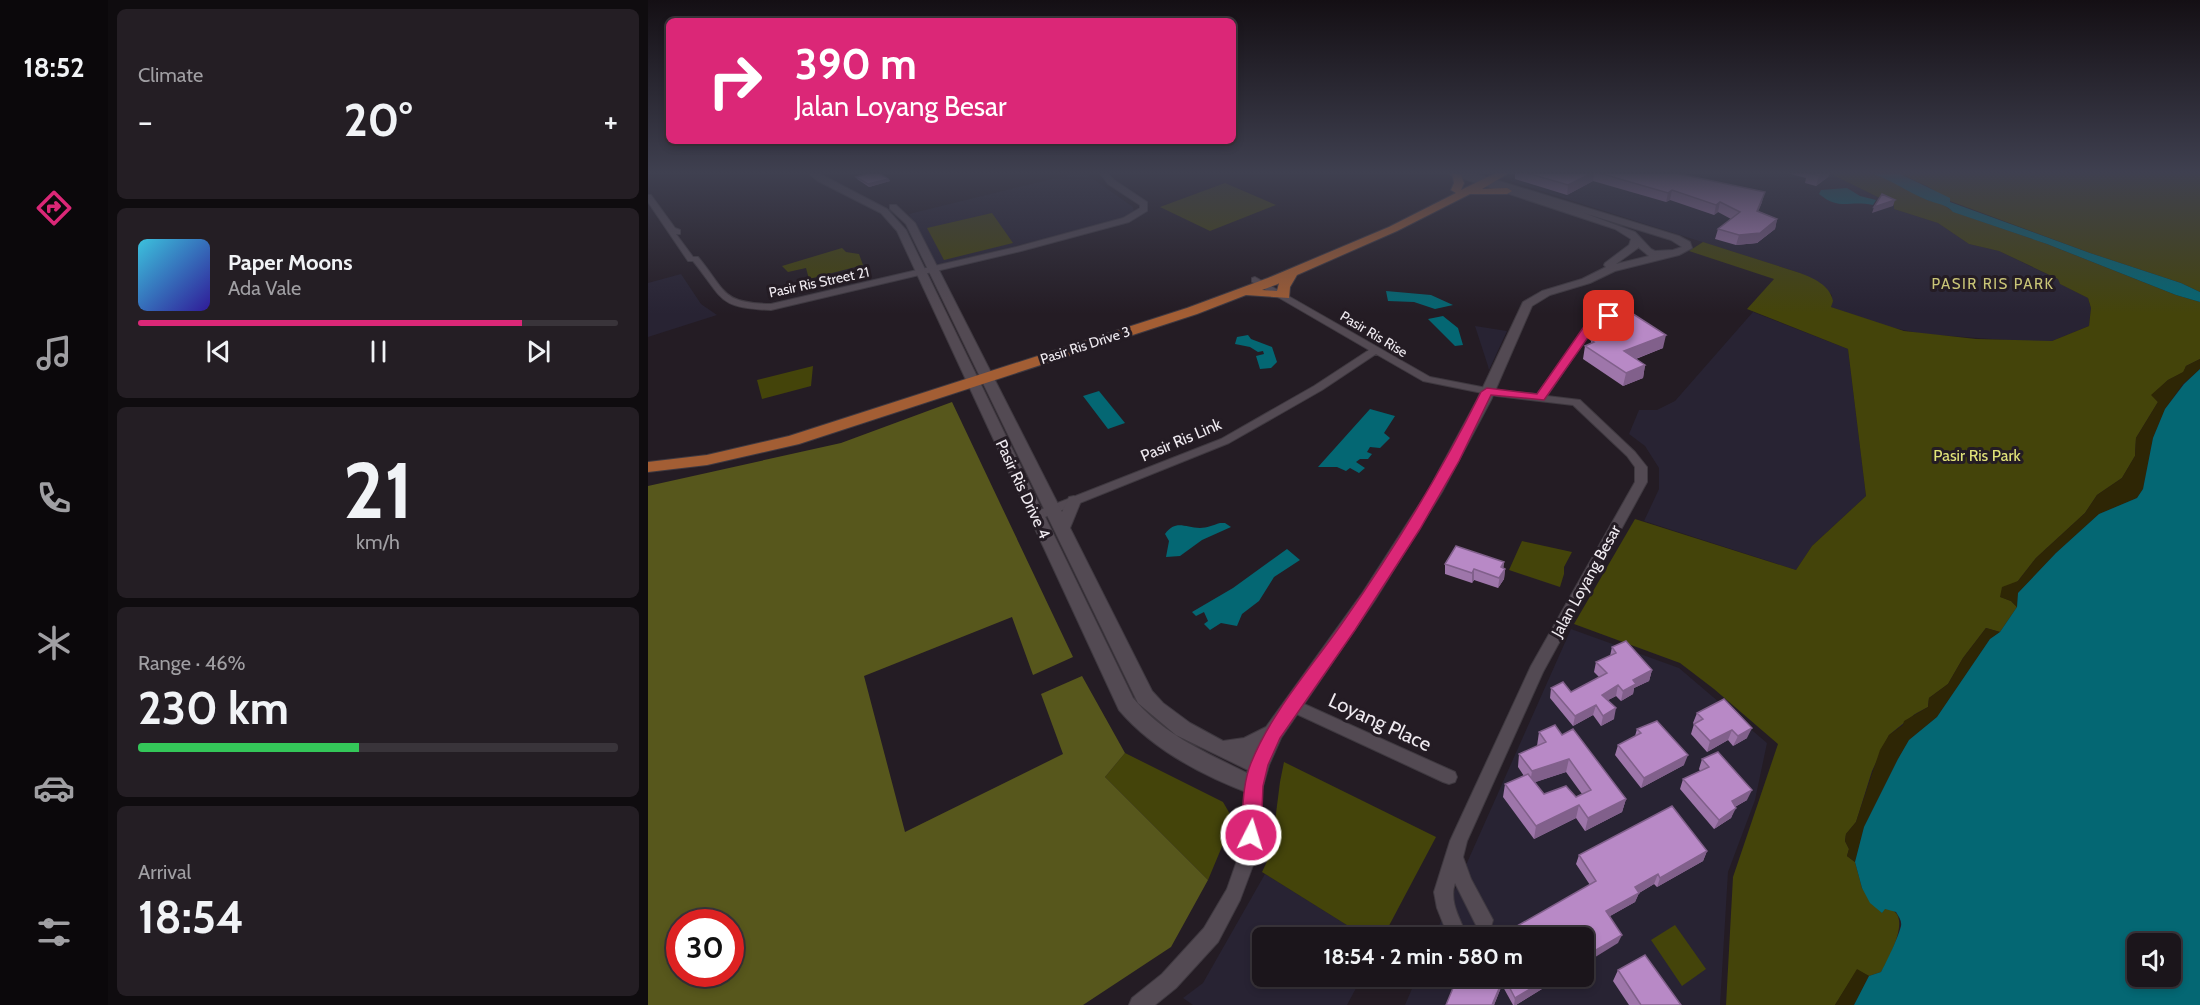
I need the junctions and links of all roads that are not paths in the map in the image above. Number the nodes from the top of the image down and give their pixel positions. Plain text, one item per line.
1 (665, 220) edge
2 (893, 220) edge
3 (907, 220) edge
4 (1124, 220) edge
5 (1396, 220) edge
6 (1413, 220) edge
7 (1599, 220) edge
8 (1613, 220) edge
9 (1636, 239) junction
10 (1622, 255) junction
11 (1664, 255) junction
12 (1639, 261) junction
13 (927, 272) junction
14 (1292, 273) junction
15 (1595, 276) junction
16 (1260, 282) junction
17 (1237, 294) junction
18 (1284, 295) junction
19 (1617, 314) edge
20 (1377, 351) junction
21 (978, 375) junction
22 (1487, 392) junction
23 (1540, 398) junction
24 (648, 457) edge
25 (648, 468) edge
26 (1074, 501) junction
27 (1050, 503) junction
28 (1036, 516) junction
29 (1062, 528) junction
30 (1293, 705) junction
31 (1273, 733) junction
32 (1221, 749) junction
33 (1258, 765) junction
34 (1449, 777) dead end
35 (1254, 786) junction
36 (1455, 860) junction
37 (1484, 920) dead end
38 (1454, 927) edge
39 (1139, 1005) edge

1 - 13 street, Pasir Ris Street 21
2 - 13 street, Pasir Ris Drive 4
3 - 13 street, Pasir Ris Drive 4
4 - 13 street, Pasir Ris Street 21
5 - 16 main road, Pasir Ris Drive 3
6 - 14 main road, Pasir Ris Drive 3
7 - 9 street
8 - 11 street
9 - 10 street
9 - 11 street
10 - 12 street
10 - 15 street
11 - 12 street
12 - 15 street
13 - 21 street, Pasir Ris Drive 4
14 - 16 main road, Pasir Ris Drive 3
14 - 18 main road
15 - 22 street
16 - 17 main road, Pasir Ris Drive 3
16 - 18 street, Pasir Ris Rise
16 - 21 main road, Pasir Ris Drive 3
17 - 18 main road
17 - 21 main road, Pasir Ris Drive 3
18 - 20 street, Pasir Ris Rise
19 - 23 street
20 - 22 street, Pasir Ris Rise
20 - 26 street, Pasir Ris Link
21 - 24 main road, Pasir Ris Drive 3
21 - 25 main road, Pasir Ris Drive 3
21 - 27 street, Pasir Ris Drive 4
21 - 28 street, Pasir Ris Drive 4
22 - 23 street, Jalan Loyang Besar
22 - 30 street
23 - 36 street, Jalan Loyang Besar
26 - 27 street
26 - 29 street
27 - 28 street
27 - 29 street, Pasir Ris Drive 4
28 - 35 street, Pasir Ris Drive 4
29 - 32 street, Pasir Ris Drive 4
30 - 31 street
30 - 34 street, Loyang Place
31 - 32 street
31 - 33 street
32 - 33 street, Pasir Ris Drive 4
33 - 35 street
35 - 39 street
36 - 37 street
36 - 38 street, Jalan Loyang Besar

